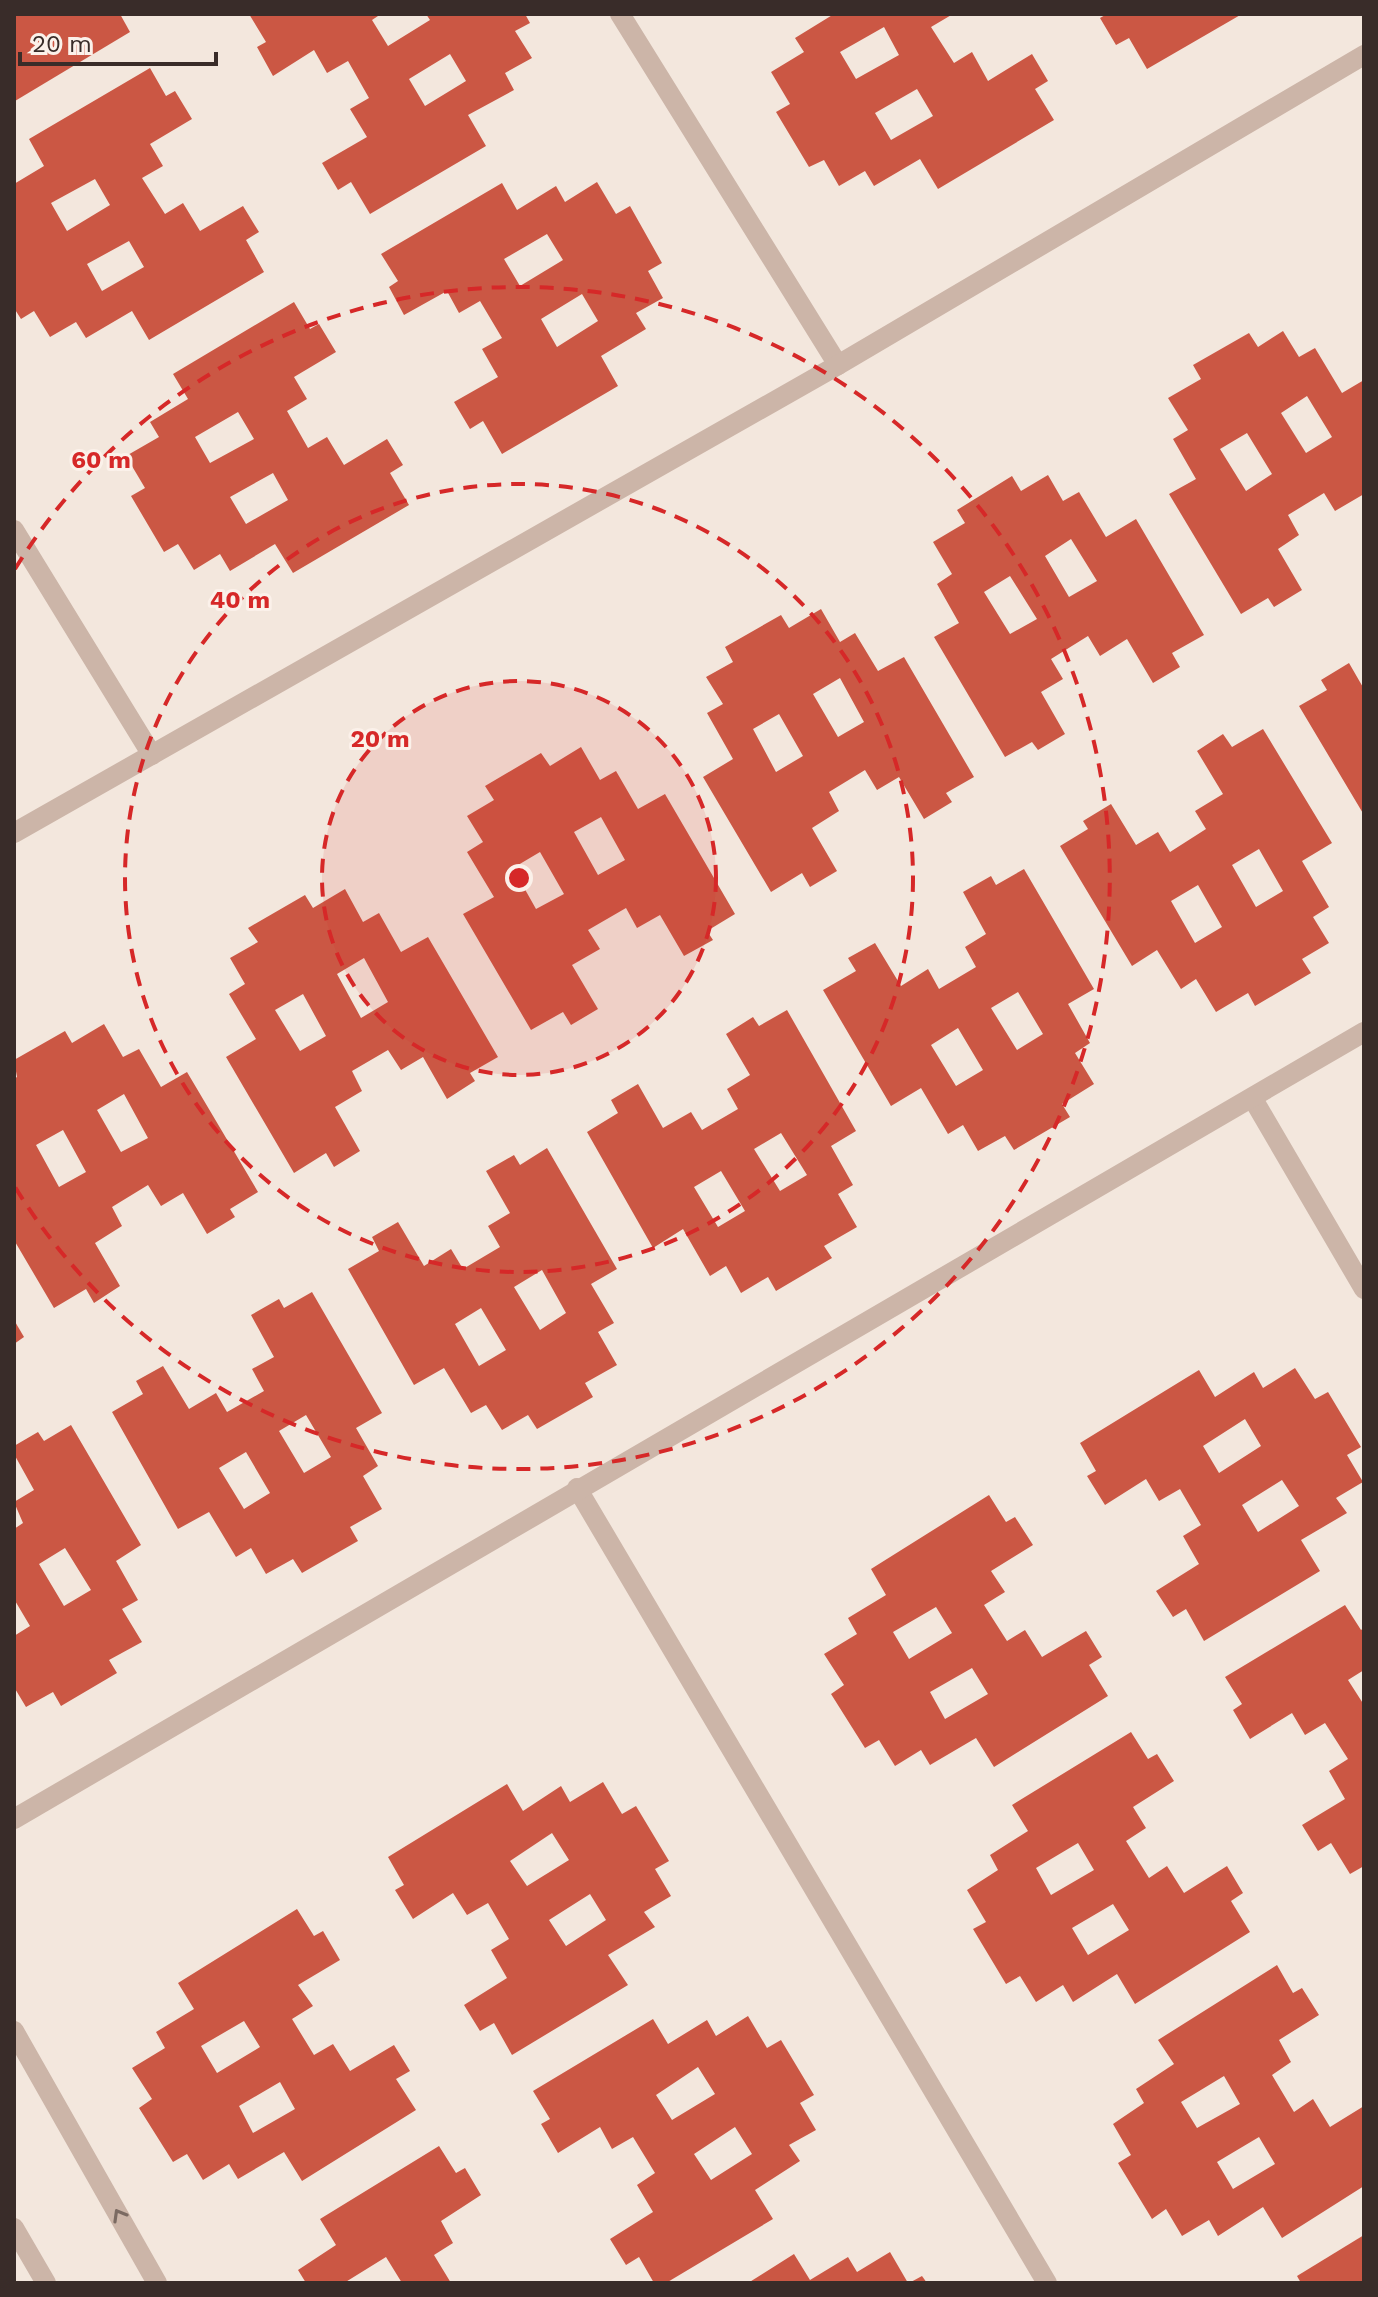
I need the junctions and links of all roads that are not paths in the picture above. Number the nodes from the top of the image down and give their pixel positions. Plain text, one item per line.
1 (620, 14) edge
2 (1364, 55) edge
3 (838, 365) junction
4 (14, 530) edge
5 (152, 755) junction
6 (14, 833) edge
7 (1364, 1032) edge
8 (1253, 1099) junction
9 (1364, 1289) edge
10 (577, 1488) junction
11 (14, 1819) edge
12 (14, 2031) edge
13 (14, 2228) edge
14 (46, 2283) edge
15 (157, 2283) edge
16 (1047, 2283) edge

1 - 3 street
2 - 3 street
3 - 5 street
4 - 5 street
5 - 6 street
7 - 8 street
8 - 9 street
8 - 10 street
10 - 11 street
10 - 16 street
15 -> 12 street
13 - 14 street

